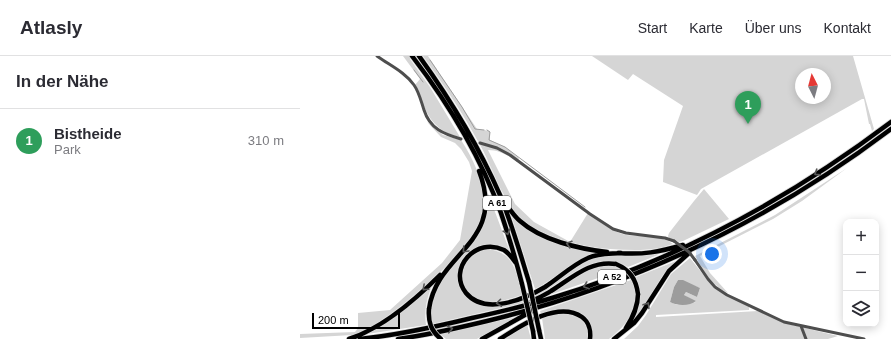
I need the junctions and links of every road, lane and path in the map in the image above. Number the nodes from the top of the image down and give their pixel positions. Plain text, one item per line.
1 (377, 56) edge
2 (412, 56) edge
3 (419, 56) edge
4 (891, 122) edge
5 (891, 129) edge
6 (461, 139) dead end
7 (480, 143) dead end
8 (470, 145) junction
9 (500, 195) junction
10 (700, 240) junction
11 (693, 249) junction
12 (621, 253) junction
13 (454, 261) junction
14 (516, 263) junction
15 (521, 306) junction
16 (544, 306) junction
17 (801, 326) junction
18 (621, 334) junction
19 (840, 334) junction
20 (856, 338) edge
21 (349, 339) edge
22 (360, 339) edge
23 (398, 339) edge
24 (441, 339) edge
25 (482, 339) edge
26 (500, 339) edge
27 (534, 339) edge
28 (541, 339) edge
29 (590, 339) edge
30 (614, 339) edge
31 (806, 339) edge
32 (840, 339) edge
33 (864, 339) edge

1 - 6 street
2 - 8 highway, A 61
3 - 9 highway, A 61
4 -> 10 highway, A 52
5 - 11 highway, A 52
7 - 17 street, bridge
8 -> 13 highway
8 -> 14 highway, A 61
12 -> 9 highway
9 - 28 highway, A 61, bridge
10 - 12 highway
10 -> 15 highway, A 52
11 - 16 highway, A 52
18 -> 11 highway
12 -> 14 highway
13 -> 21 highway
13 - 24 highway, bridge
14 - 27 highway, A 61, bridge
15 - 18 highway, bridge
15 - 22 highway, A 52
23 -> 16 highway, A 52
16 - 25 highway
17 - 19 street
17 - 31 street
18 - 30 highway
19 - 20 street
19 - 32 street
20 - 33 street
26 - 29 highway

